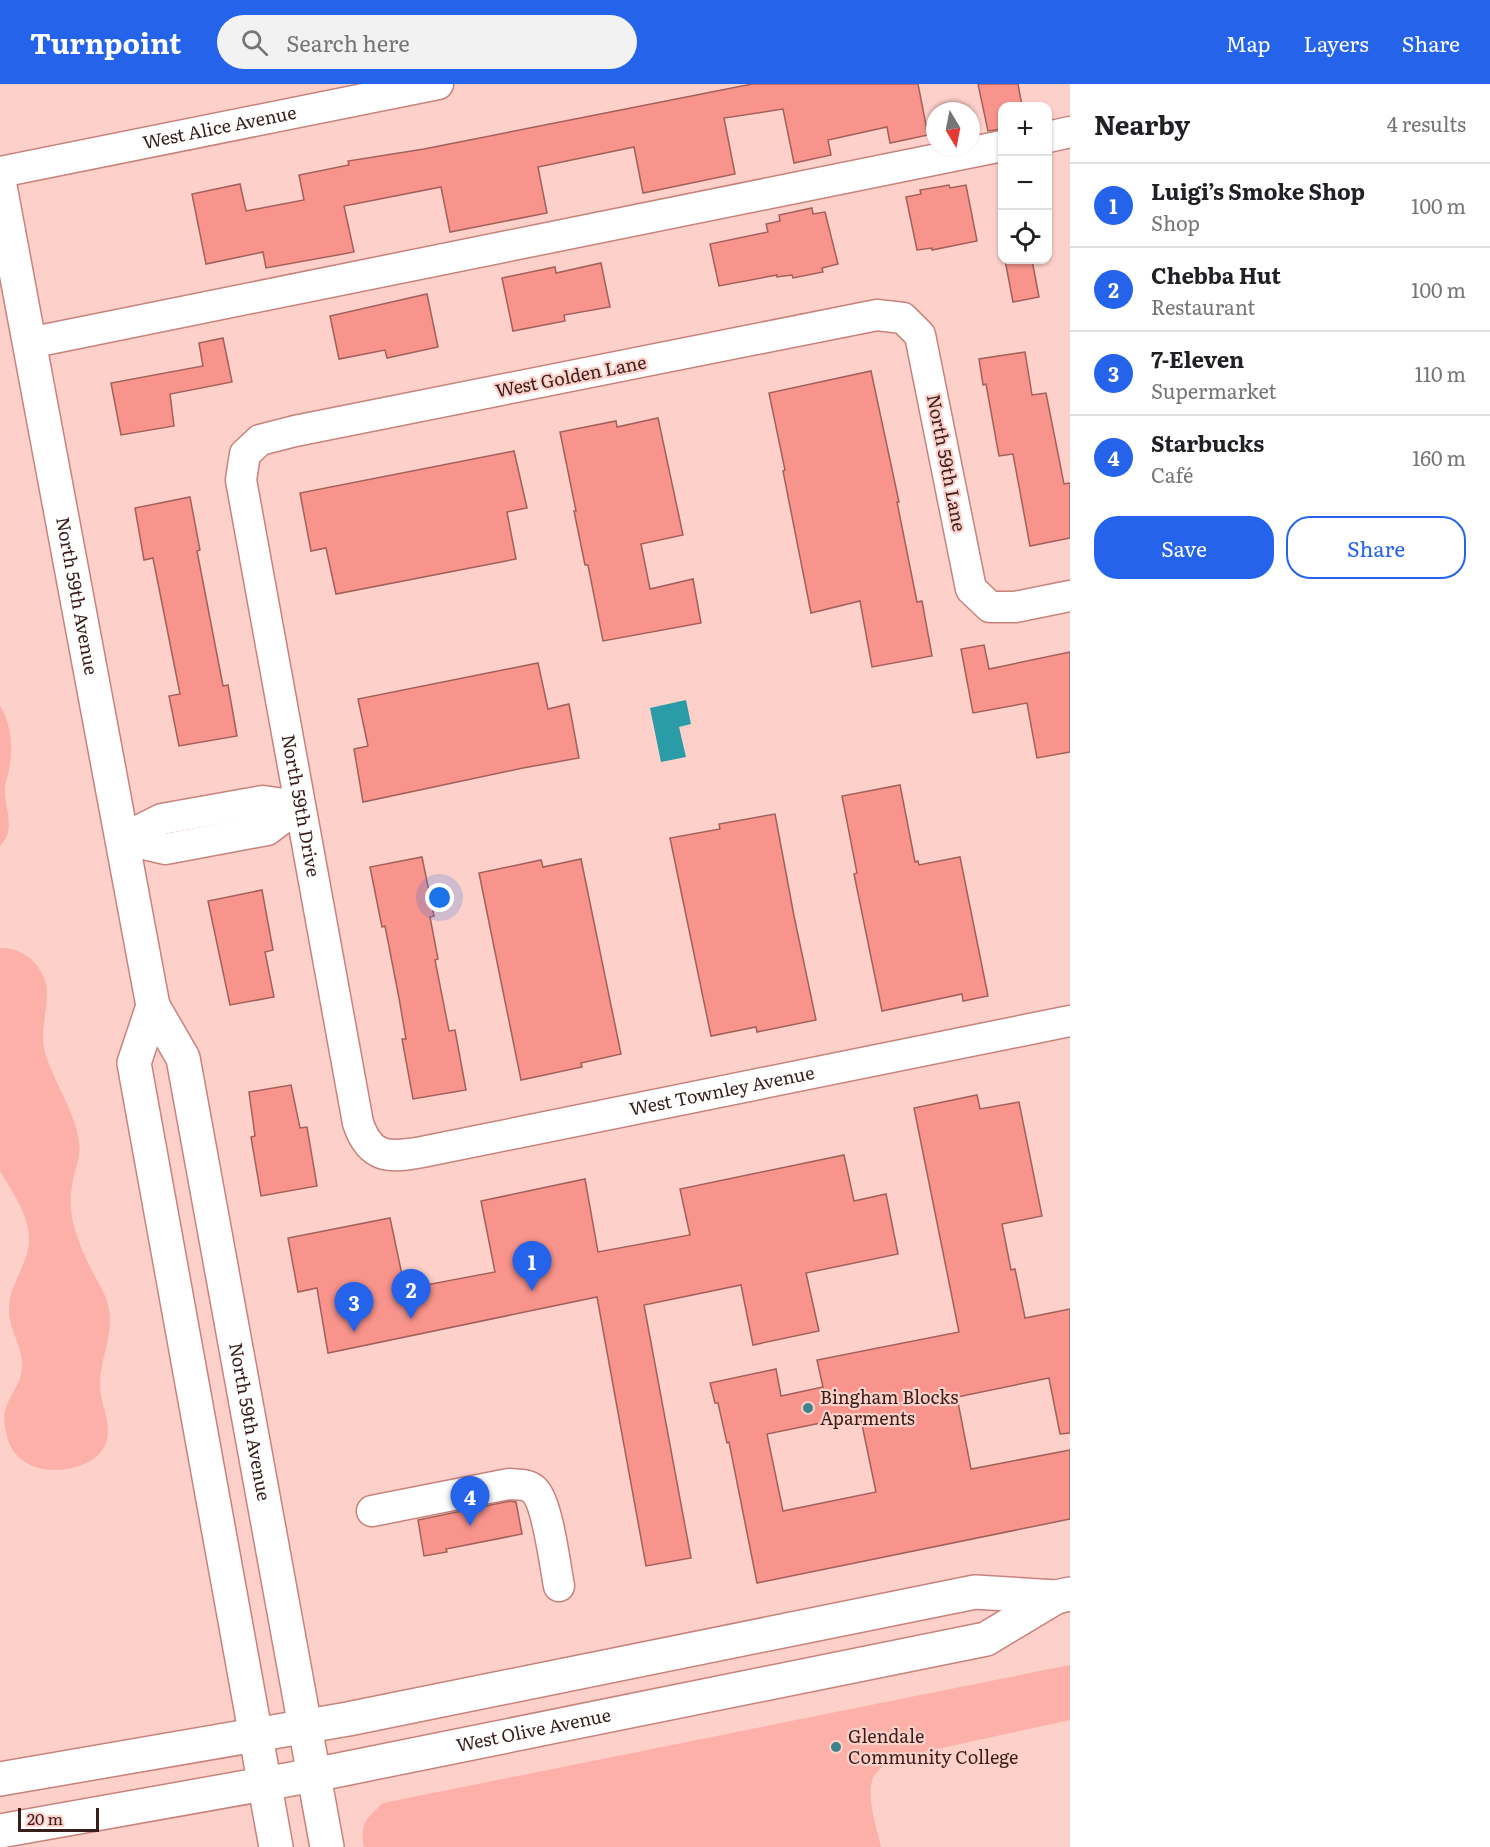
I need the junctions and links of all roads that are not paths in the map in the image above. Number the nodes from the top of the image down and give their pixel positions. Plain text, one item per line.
1 (438, 84) edge
2 (1070, 132) edge
3 (1052, 136) edge
4 (998, 147) edge
5 (0, 172) edge
6 (0, 186) edge
7 (903, 318) joint
8 (28, 343) junction
9 (245, 454) joint
10 (1070, 596) edge
11 (299, 806) junction
12 (122, 839) junction
13 (153, 1006) junction
14 (1070, 1021) edge
15 (375, 1151) joint
16 (372, 1511) dead end
17 (559, 1586) dead end
18 (1063, 1596) edge
19 (306, 1726) junction
20 (256, 1735) junction
21 (314, 1775) junction
22 (0, 1779) edge
23 (264, 1784) junction
24 (0, 1831) edge
25 (276, 1847) edge
26 (327, 1847) edge

1 - 5 street, West Alice Avenue
2 - 3 street
4 - 8 street
6 - 8 main road, North 59th Avenue
7 - 9 street, West Golden Lane
7 - 10 street, North 59th Lane
8 - 12 main road, North 59th Avenue
9 - 11 street, North 59th Drive
11 - 12 street
11 - 15 street, North 59th Drive
12 - 13 main road, North 59th Avenue
13 - 19 main road, North 59th Avenue
13 - 20 main road, North 59th Avenue
14 - 15 street, West Townley Avenue
16 - 17 street
18 - 19 main road, West Olive Avenue
18 - 21 main road, West Olive Avenue
19 - 20 main road, West Olive Avenue
19 - 21 main road, North 59th Avenue
20 - 22 main road, West Olive Avenue
20 - 23 main road, North 59th Avenue
21 - 23 main road, West Olive Avenue
21 - 26 main road, North 59th Avenue
23 - 24 main road, West Olive Avenue
23 - 25 main road, North 59th Avenue

